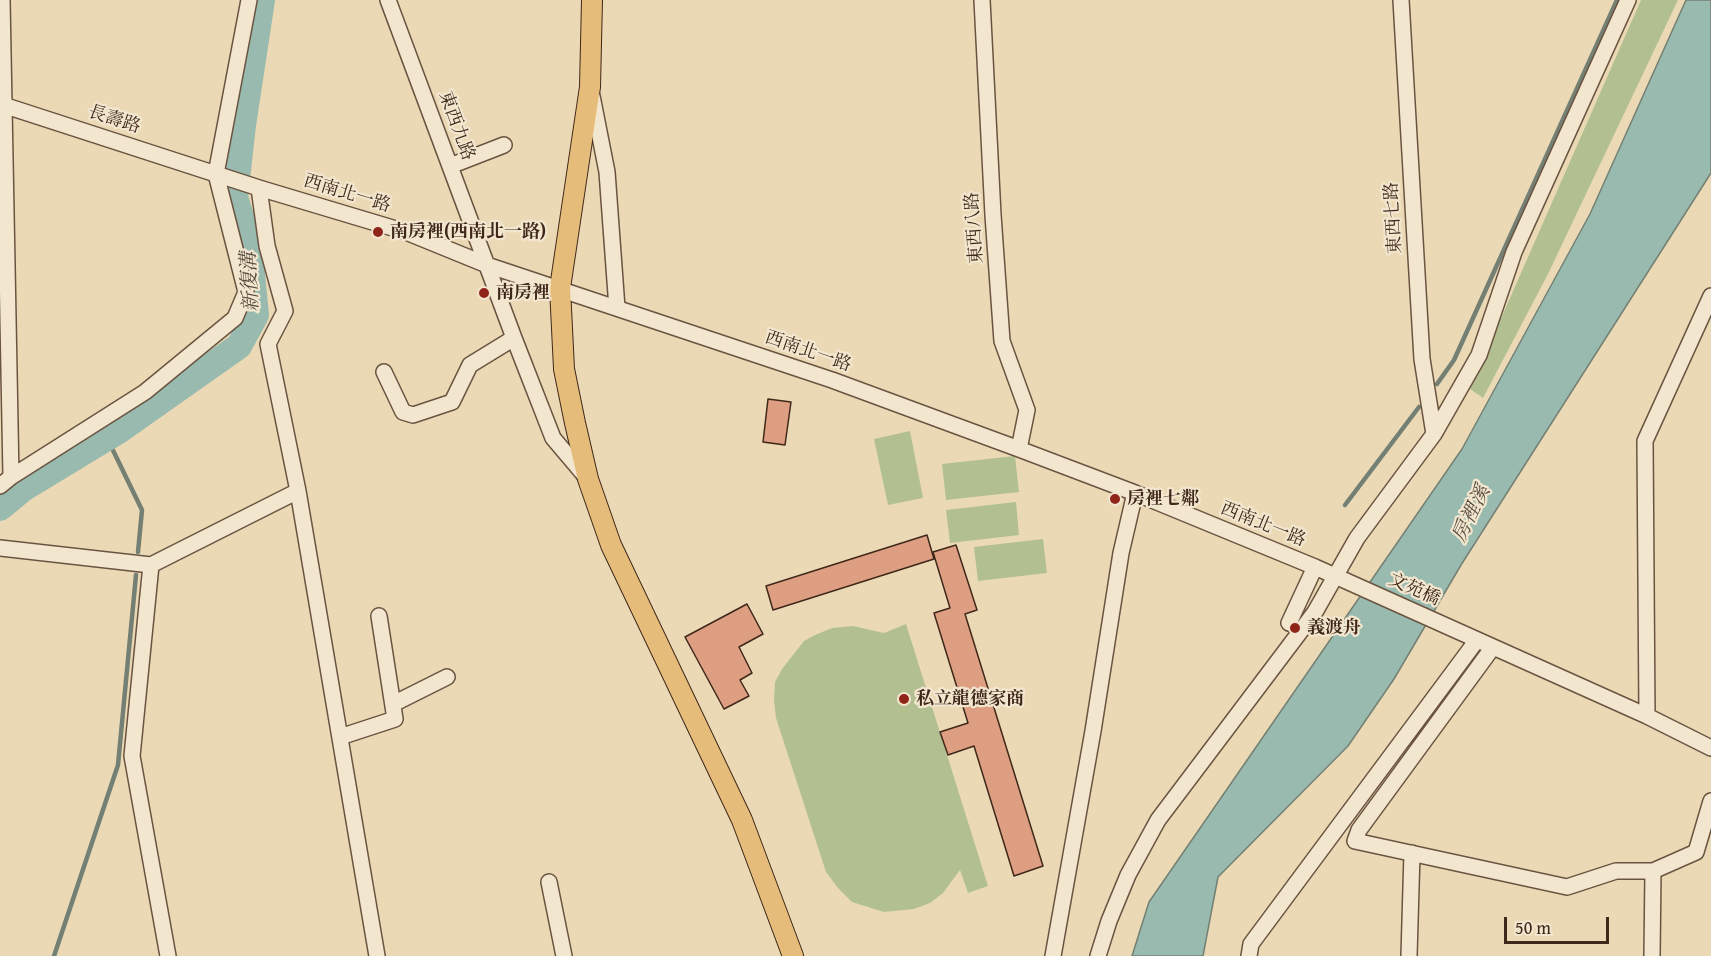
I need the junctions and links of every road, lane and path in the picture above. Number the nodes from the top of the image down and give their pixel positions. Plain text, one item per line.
1 (2, 0) edge
2 (249, 0) edge
3 (388, 0) edge
4 (592, 0) edge
5 (982, 0) edge
6 (1401, 0) edge
7 (1628, 0) edge
8 (590, 87) junction
9 (2, 105) edge
10 (504, 145) dead end
11 (450, 166) junction
12 (216, 174) junction
13 (259, 188) junction
14 (487, 265) junction
15 (560, 288) junction
16 (1711, 296) edge
17 (617, 308) junction
18 (514, 338) junction
19 (384, 372) dead end
20 (1434, 434) junction
21 (1019, 449) junction
22 (588, 479) junction
23 (5, 481) edge
24 (298, 491) junction
25 (1135, 493) junction
26 (0, 548) edge
27 (151, 565) junction
28 (1315, 567) junction
29 (1335, 576) junction
30 (379, 616) dead end
31 (1289, 623) dead end
32 (1477, 640) junction
33 (1493, 647) junction
34 (447, 677) dead end
35 (393, 704) junction
36 (1647, 716) junction
37 (340, 736) junction
38 (1711, 748) edge
39 (1711, 801) edge
40 (1412, 853) junction
41 (1653, 871) junction
42 (549, 882) dead end
43 (168, 956) edge
44 (377, 956) edge
45 (564, 956) edge
46 (793, 956) edge
47 (1053, 956) edge
48 (1098, 956) edge
49 (1249, 956) edge
50 (1409, 956) edge
51 (1652, 956) edge

1 - 9 street
2 - 12 street
3 - 11 street, 東西九路
4 - 8 main road
5 - 21 street, 東西八路
6 - 20 street, 東西七路
7 - 20 street
8 - 15 main road
8 - 17 street
9 - 12 street, 長壽路
9 - 23 street
10 - 11 street
11 - 14 street, 東西九路
12 - 13 street, 長壽路
12 - 23 street
13 - 14 street, 西南北一路
13 - 24 street
14 - 15 street, 西南北一路
14 - 18 street, 東西九路
15 - 17 street, 西南北一路
15 - 22 main road
16 - 36 street
17 - 21 street, 西南北一路
18 - 19 street
18 - 22 street, 東西九路
20 - 29 street
21 - 25 street, 西南北一路
22 - 46 main road
24 - 27 street
24 - 37 street
25 - 28 street, 西南北一路
25 - 47 street
26 - 27 street
27 - 43 street
28 - 29 street, 西南北一路
28 - 31 street
29 - 32 street, 文苑橋
29 - 48 street
30 - 35 street
32 - 33 street
32 - 49 street
33 - 36 street
33 - 40 street
34 - 35 street
35 - 37 street
36 - 38 street
37 - 44 street
39 - 41 street
40 - 41 street
40 - 50 street
41 - 51 street
42 - 45 street

